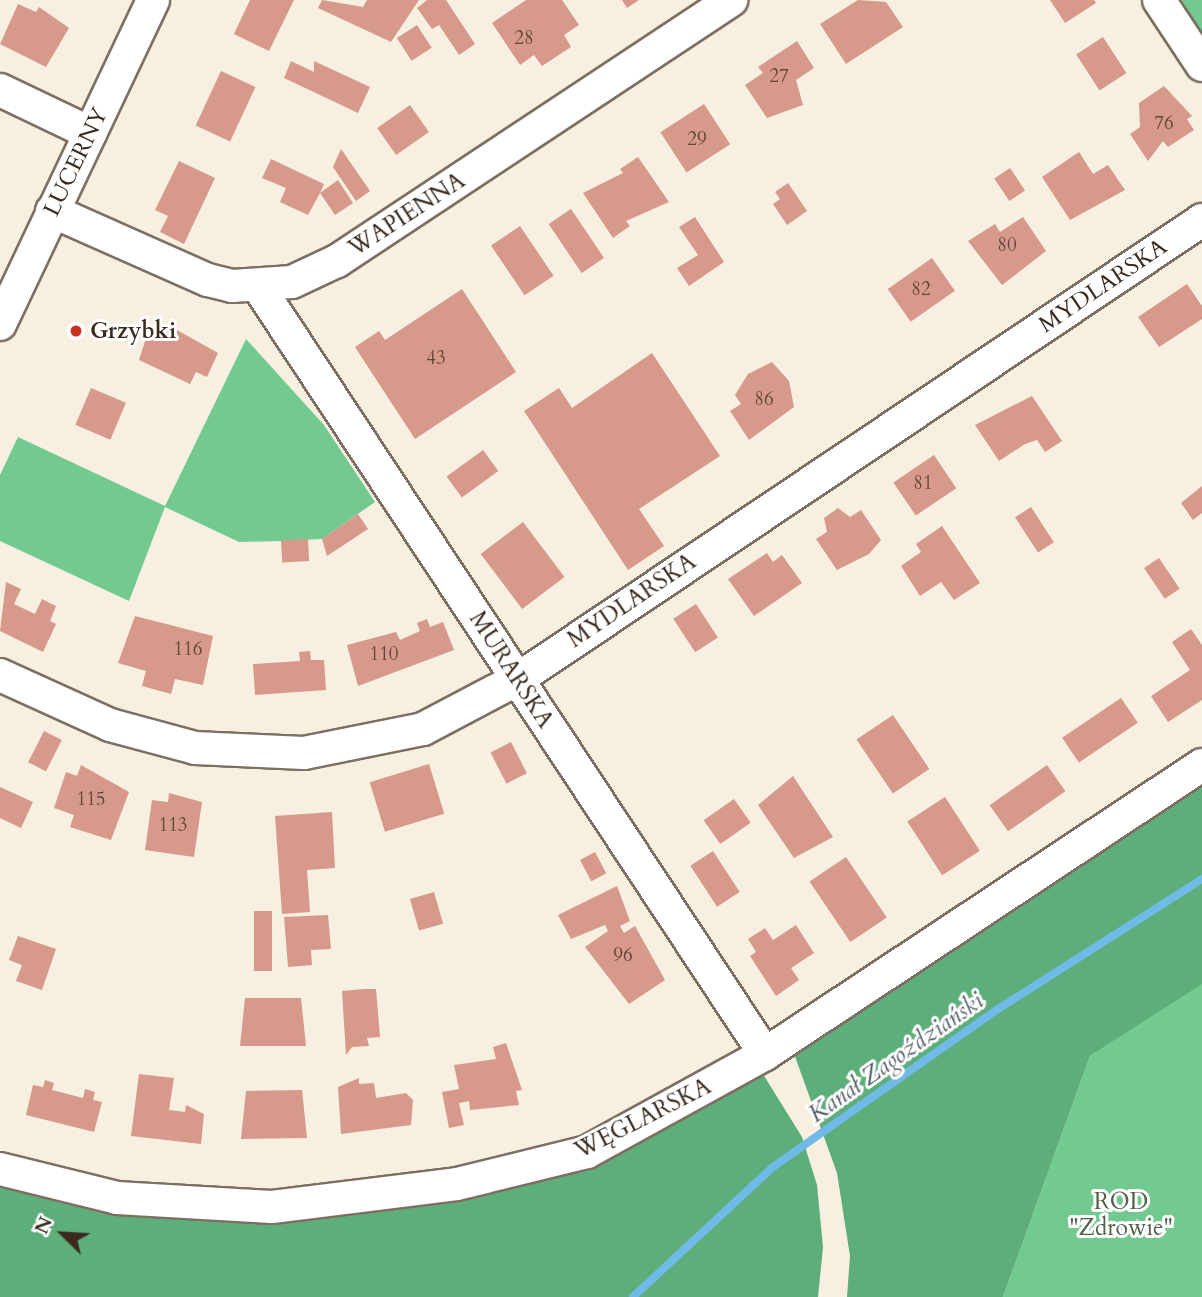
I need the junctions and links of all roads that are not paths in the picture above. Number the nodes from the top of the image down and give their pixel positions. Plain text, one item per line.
1 (153, 0) edge
2 (731, 0) edge
3 (1159, 0) edge
4 (1202, 65) edge
5 (0, 90) edge
6 (90, 133) junction
7 (52, 211) junction
8 (1202, 220) edge
9 (258, 286) junction
10 (0, 324) edge
11 (0, 676) edge
12 (518, 679) junction
13 (1202, 765) edge
14 (765, 1054) junction
15 (0, 1169) edge

1 - 6 street, LUCERNY
2 - 9 street, WAPIENNA
3 - 4 street
5 - 6 street
6 - 7 street, LUCERNY
7 - 9 street, WAPIENNA
7 - 10 street, LUCERNY
8 - 12 street, MYDLARSKA
9 - 12 street, MURARSKA
11 - 12 street, MYDLARSKA
12 - 14 street, MURARSKA
13 - 14 street, WĘGLARSKA
14 - 15 street, WĘGLARSKA

